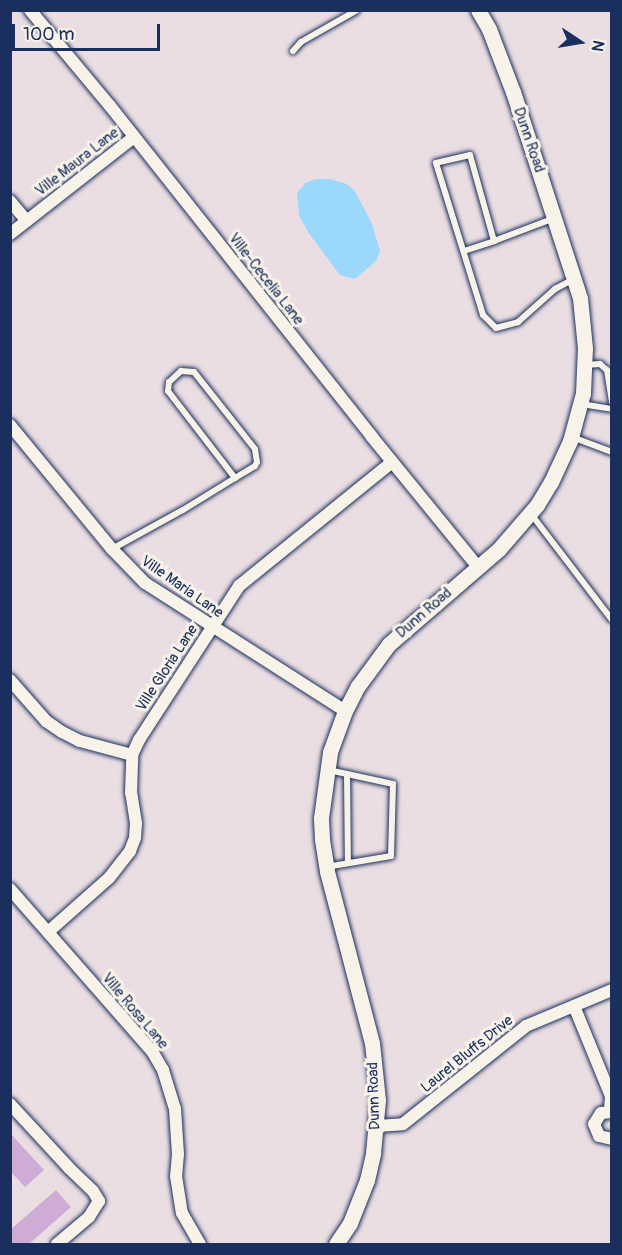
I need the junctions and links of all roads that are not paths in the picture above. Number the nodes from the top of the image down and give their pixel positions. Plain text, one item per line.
1 (30, 10) edge
2 (357, 10) edge
3 (478, 10) edge
4 (293, 51) dead end
5 (134, 136) junction
6 (10, 201) edge
7 (555, 218) junction
8 (27, 221) junction
9 (10, 234) edge
10 (494, 241) junction
11 (464, 251) junction
12 (574, 279) junction
13 (585, 365) junction
14 (580, 404) junction
15 (612, 404) edge
16 (612, 409) edge
17 (10, 425) edge
18 (571, 437) junction
19 (612, 452) edge
20 (392, 462) junction
21 (236, 478) junction
22 (530, 514) junction
23 (112, 549) junction
24 (478, 567) junction
25 (612, 620) edge
26 (212, 626) junction
27 (10, 680) edge
28 (345, 711) junction
29 (132, 755) junction
30 (327, 770) junction
31 (347, 774) junction
32 (348, 863) junction
33 (326, 867) junction
34 (10, 889) edge
35 (48, 932) junction
36 (612, 990) edge
37 (574, 1006) junction
38 (10, 1104) edge
39 (611, 1112) edge
40 (377, 1126) junction
41 (612, 1139) edge
42 (57, 1245) edge
43 (200, 1245) edge
44 (336, 1245) edge

1 - 5 street, Ville-Cecelia Lane
2 - 4 lane
3 - 7 street, Dunn Road
5 - 8 street, Ville Maura Lane
5 - 20 street, Ville-Cecelia Lane
6 - 8 street
7 - 10 lane
7 - 12 street, Dunn Road
8 - 9 street, Ville Maura Lane
10 - 11 lane
10 - 11 lane
11 - 12 lane
12 - 13 street, Dunn Road
13 - 14 street, Dunn Road
13 - 15 lane
14 - 16 lane
14 - 18 street, Dunn Road
17 - 23 street, Ville Maria Lane
18 - 19 lane
18 - 22 street, Dunn Road
20 - 24 street, Ville-Cecelia Lane
20 - 26 street, Ville Gloria Lane
21 - 21 lane
21 - 23 lane
22 - 24 street, Dunn Road
22 - 25 lane
23 - 26 street, Ville Maria Lane
24 - 28 street, Dunn Road
26 - 28 street, Ville Maria Lane
26 - 29 street, Ville Gloria Lane
27 - 29 street
28 - 30 street, Dunn Road
29 - 35 street, Ville Gloria Lane
30 - 31 lane
30 - 33 street, Dunn Road
31 - 32 lane
31 - 32 lane
32 - 33 lane
33 - 40 street, Dunn Road
34 - 35 street, Ville Rosa Lane
35 - 43 street, Ville Rosa Lane
36 - 37 street, Laurel Bluffs Drive
37 - 39 street
37 - 40 street, Laurel Bluffs Drive
38 - 42 street
39 - 41 street
40 - 44 street, Dunn Road

